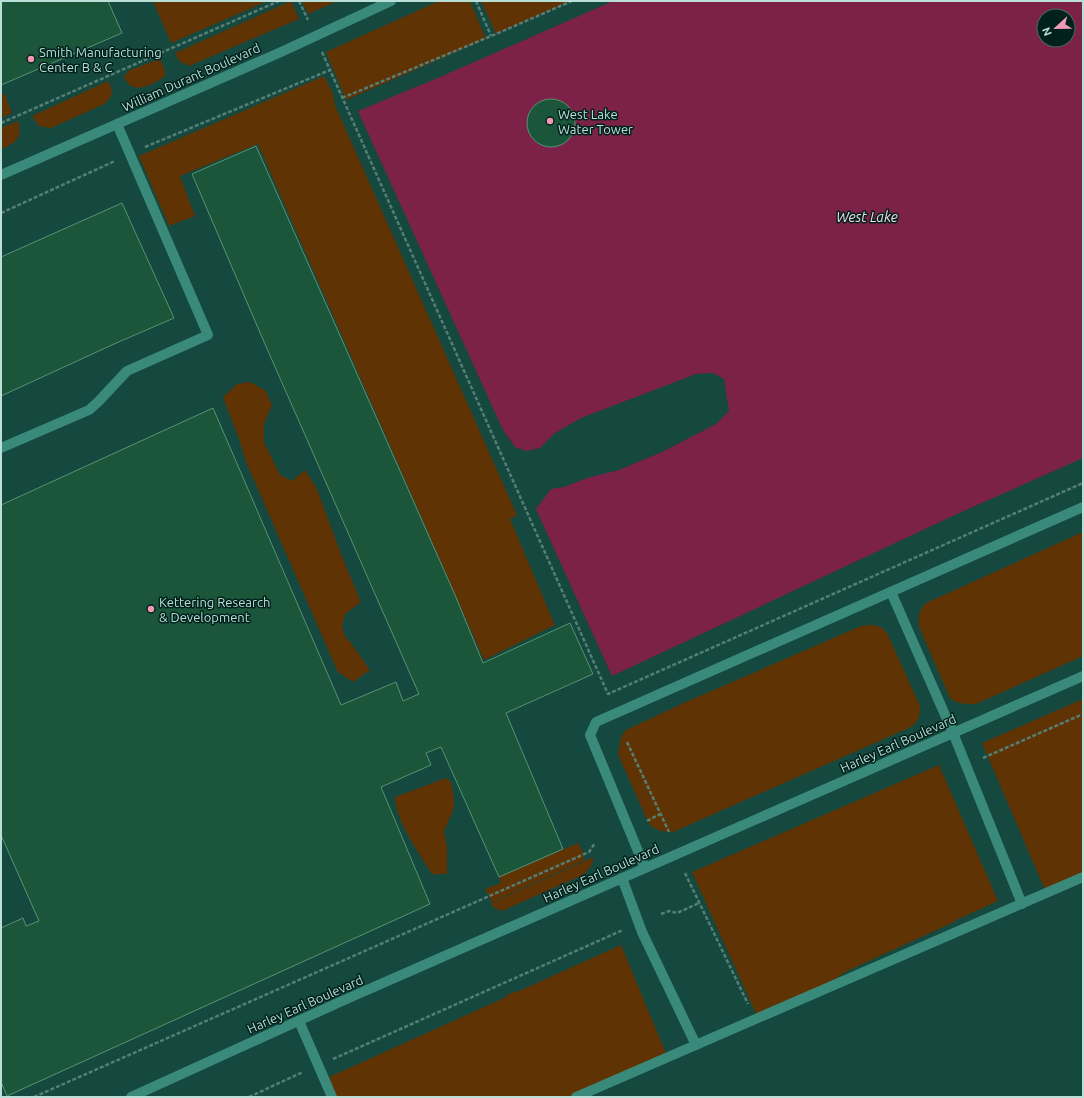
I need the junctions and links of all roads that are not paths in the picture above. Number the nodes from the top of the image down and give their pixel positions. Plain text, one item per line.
1 (391, 1) edge
2 (118, 124) junction
3 (1, 175) edge
4 (1, 448) edge
5 (1083, 507) edge
6 (891, 592) junction
7 (1083, 676) edge
8 (953, 734) junction
9 (645, 868) junction
10 (1083, 877) edge
11 (622, 878) junction
12 (1022, 904) junction
13 (299, 1021) junction
14 (696, 1045) junction
15 (131, 1097) edge
16 (332, 1097) edge
17 (576, 1097) edge

1 - 2 lane, William Durant Boulevard
2 - 3 lane, William Durant Boulevard
2 - 4 lane
5 - 6 lane
6 - 8 lane
6 - 9 lane
7 - 8 lane, Harley Earl Boulevard
8 - 9 lane, Harley Earl Boulevard
8 - 12 lane
9 - 11 lane, Harley Earl Boulevard
10 - 12 lane
11 - 13 lane, Harley Earl Boulevard
11 - 14 lane
12 - 14 lane
13 - 15 lane, Harley Earl Boulevard
13 - 16 lane
14 - 17 lane

